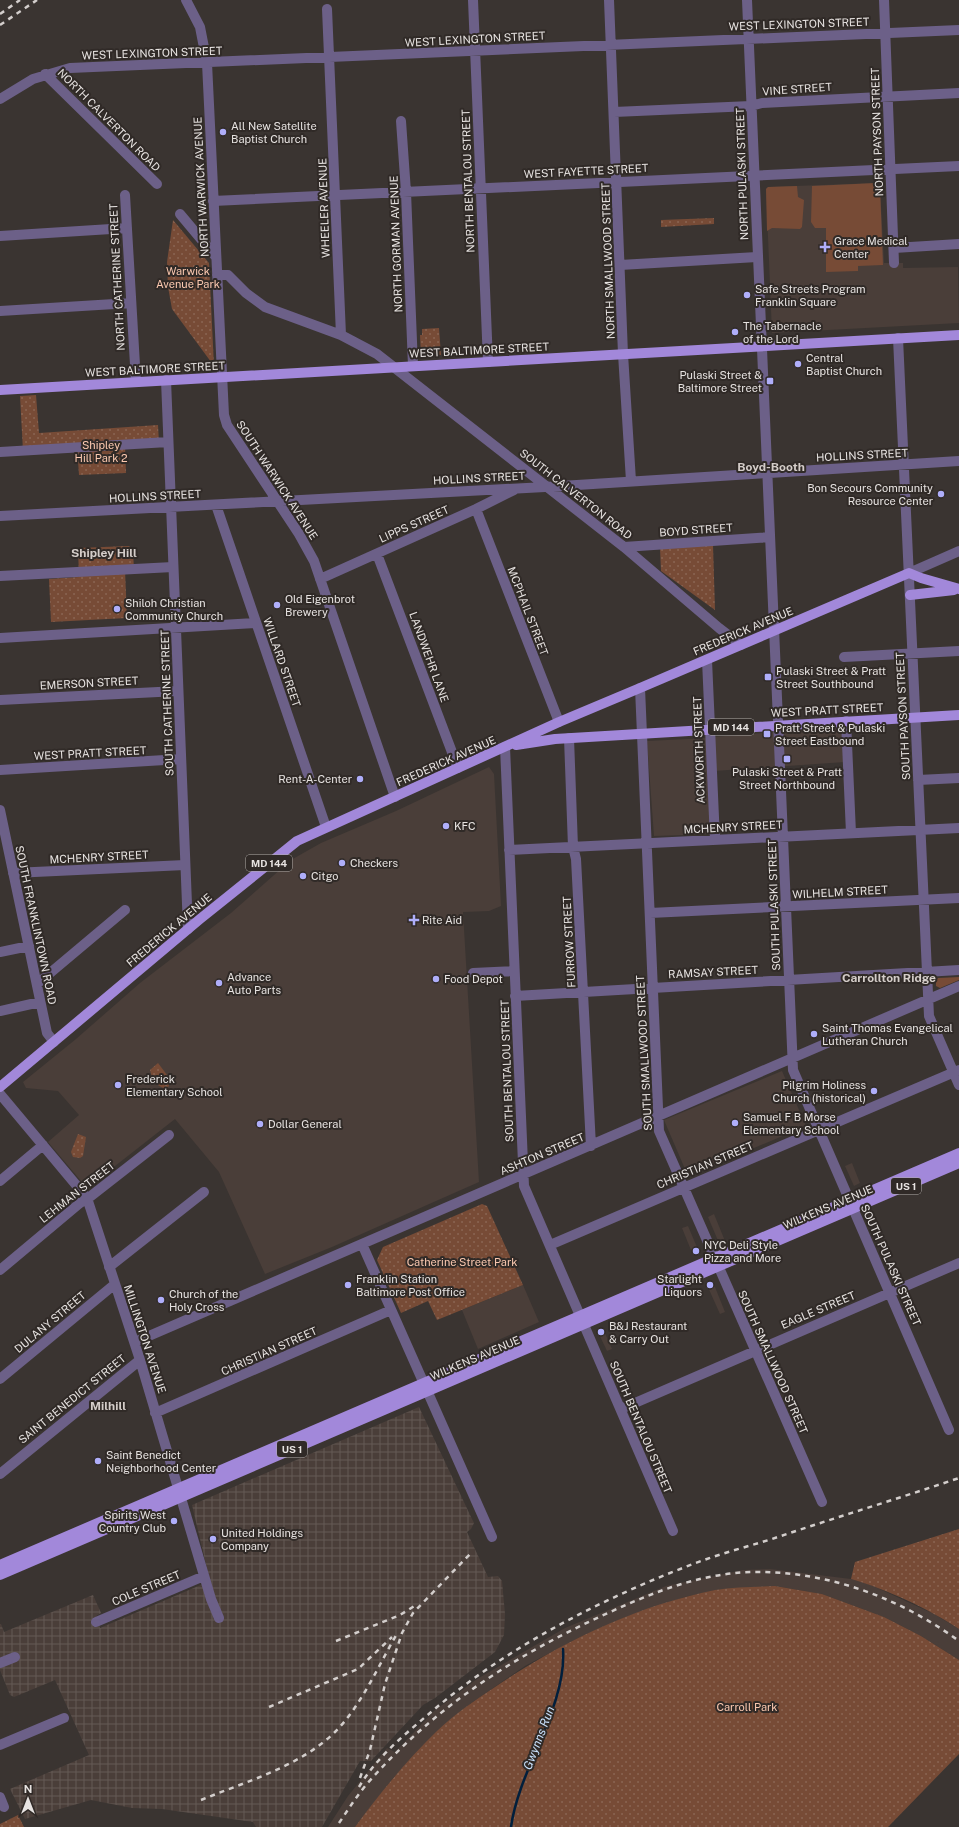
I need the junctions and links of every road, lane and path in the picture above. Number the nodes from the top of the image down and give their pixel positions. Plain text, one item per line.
1 (186, 0) edge
2 (473, 0) edge
3 (609, 0) edge
4 (747, 0) edge
5 (884, 0) edge
6 (327, 9) dead end
7 (959, 30) edge
8 (885, 33) junction
9 (748, 38) junction
10 (611, 45) junction
11 (475, 51) junction
12 (329, 58) junction
13 (206, 63) junction
14 (45, 74) junction
15 (959, 93) edge
16 (887, 96) junction
17 (0, 99) edge
18 (751, 106) junction
19 (614, 112) junction
20 (401, 121) dead end
21 (959, 166) edge
22 (890, 169) junction
23 (754, 175) junction
24 (616, 182) junction
25 (157, 184) dead end
26 (480, 188) junction
27 (406, 192) junction
28 (125, 195) dead end
29 (335, 195) junction
30 (214, 201) junction
31 (180, 214) dead end
32 (127, 228) junction
33 (0, 236) edge
34 (959, 244) edge
35 (894, 248) junction
36 (216, 257) junction
37 (757, 257) junction
38 (894, 263) dead end
39 (620, 265) junction
40 (217, 275) junction
41 (131, 303) junction
42 (0, 311) edge
43 (341, 334) junction
44 (959, 335) edge
45 (898, 338) junction
46 (761, 346) junction
47 (623, 354) junction
48 (488, 362) junction
49 (412, 366) junction
50 (393, 367) junction
51 (222, 377) junction
52 (166, 380) junction
53 (136, 382) junction
54 (0, 390) edge
55 (168, 442) junction
56 (0, 452) edge
57 (959, 461) edge
58 (904, 465) junction
59 (767, 473) junction
60 (631, 481) junction
61 (545, 487) junction
62 (518, 488) junction
63 (277, 501) junction
64 (216, 505) junction
65 (171, 507) junction
66 (476, 510) junction
67 (0, 516) edge
68 (770, 537) junction
69 (624, 547) junction
70 (959, 551) edge
71 (377, 554) junction
72 (173, 567) junction
73 (909, 573) junction
74 (0, 576) edge
75 (320, 580) junction
76 (959, 589) edge
77 (910, 595) junction
78 (255, 623) junction
79 (176, 628) junction
80 (774, 631) junction
81 (0, 638) edge
82 (741, 645) junction
83 (959, 651) edge
84 (912, 654) junction
85 (844, 657) dead end
86 (707, 660) junction
87 (640, 688) junction
88 (178, 691) junction
89 (0, 700) edge
90 (959, 715) edge
91 (915, 717) junction
92 (846, 721) junction
93 (559, 722) junction
94 (778, 724) junction
95 (710, 729) junction
96 (642, 734) junction
97 (569, 738) junction
98 (505, 747) junction
99 (181, 759) junction
100 (458, 768) junction
101 (0, 770) edge
102 (959, 778) edge
103 (918, 780) junction
104 (394, 797) junction
105 (0, 810) edge
106 (326, 826) junction
107 (959, 828) edge
108 (920, 830) junction
109 (851, 834) junction
110 (783, 837) junction
111 (715, 840) junction
112 (647, 843) junction
113 (573, 847) junction
114 (509, 850) junction
115 (185, 864) junction
116 (13, 874) junction
117 (959, 898) edge
118 (923, 900) junction
119 (786, 908) junction
120 (125, 910) dead end
121 (650, 913) junction
122 (188, 929) junction
123 (29, 946) junction
124 (0, 952) edge
125 (959, 970) edge
126 (514, 971) junction
127 (927, 971) junction
128 (473, 973) dead end
129 (789, 980) junction
130 (37, 984) junction
131 (959, 986) edge
132 (653, 988) junction
133 (584, 992) junction
134 (515, 996) junction
135 (928, 1000) junction
136 (40, 1002) junction
137 (0, 1012) edge
138 (54, 1042) junction
139 (792, 1058) junction
140 (956, 1071) edge
141 (959, 1085) edge
142 (0, 1087) edge
143 (0, 1094) edge
144 (658, 1117) junction
145 (819, 1130) junction
146 (169, 1134) dead end
147 (43, 1146) junction
148 (591, 1146) junction
149 (959, 1153) edge
150 (959, 1163) edge
151 (523, 1175) junction
152 (0, 1180) edge
153 (684, 1188) junction
154 (204, 1192) dead end
155 (87, 1198) junction
156 (851, 1205) junction
157 (362, 1244) junction
158 (550, 1245) junction
159 (717, 1262) junction
160 (958, 1265) edge
161 (109, 1267) junction
162 (0, 1270) edge
163 (115, 1284) junction
164 (890, 1292) junction
165 (392, 1310) junction
166 (582, 1320) junction
167 (135, 1342) junction
168 (755, 1351) junction
169 (140, 1360) junction
170 (0, 1379) edge
171 (425, 1387) junction
172 (620, 1409) junction
173 (156, 1414) junction
174 (949, 1430) dead end
175 (0, 1474) edge
176 (179, 1493) junction
177 (822, 1502) dead end
178 (673, 1531) dead end
179 (492, 1537) dead end
180 (0, 1565) edge
181 (0, 1575) edge
182 (204, 1576) junction
183 (219, 1618) dead end
184 (96, 1622) dead end
185 (15, 1656) dead end
186 (0, 1663) edge
187 (64, 1718) dead end
188 (0, 1745) edge

1 - 13 street, NORTH WARWICK AVENUE
2 - 11 street, NORTH BENTALOU STREET
3 - 10 street, NORTH SMALLWOOD STREET
4 - 9 street, NORTH PULASKI STREET
5 - 8 street, NORTH PAYSON STREET
6 - 12 street, WHEELER AVENUE
7 - 8 street, WEST LEXINGTON STREET
8 - 9 street, WEST LEXINGTON STREET
8 - 16 street, NORTH PAYSON STREET
9 - 10 street, WEST LEXINGTON STREET
9 - 18 street, NORTH PULASKI STREET
10 - 11 street, WEST LEXINGTON STREET
10 - 19 street, NORTH SMALLWOOD STREET
11 - 12 street, WEST LEXINGTON STREET
11 - 26 street, NORTH BENTALOU STREET
12 - 13 street, WEST LEXINGTON STREET
12 - 29 street, WHEELER AVENUE
13 - 14 street, WEST LEXINGTON STREET
13 - 30 street, NORTH WARWICK AVENUE
14 - 17 street, WEST LEXINGTON STREET
14 - 25 street, NORTH CALVERTON ROAD
15 - 16 street, VINE STREET
16 - 18 street, VINE STREET
16 - 22 street, NORTH PAYSON STREET
18 - 19 street, VINE STREET
18 - 23 street, NORTH PULASKI STREET
19 - 24 street, NORTH SMALLWOOD STREET
20 - 27 street, NORTH GORMAN AVENUE
21 - 22 street, WEST FAYETTE STREET
22 - 23 street, WEST FAYETTE STREET
22 - 35 street, NORTH PAYSON STREET
23 - 24 street, WEST FAYETTE STREET
23 - 37 street, NORTH PULASKI STREET
24 - 26 street, WEST FAYETTE STREET
24 - 39 street, NORTH SMALLWOOD STREET
26 - 27 street, WEST FAYETTE STREET
26 - 48 street, NORTH BENTALOU STREET
27 - 29 street, WEST FAYETTE STREET
27 - 49 street, NORTH GORMAN AVENUE
28 - 32 street, NORTH CATHERINE STREET
29 - 30 street, WEST FAYETTE STREET
29 - 43 street, WHEELER AVENUE
30 - 36 street, NORTH WARWICK AVENUE
31 - 36 street
32 - 33 street
32 - 41 street, NORTH CATHERINE STREET
34 - 35 street
35 - 38 street, NORTH PAYSON STREET
36 - 40 street, NORTH WARWICK AVENUE
37 - 39 street
37 - 46 street, NORTH PULASKI STREET
39 - 47 street, NORTH SMALLWOOD STREET
40 - 43 street
40 - 51 street, NORTH WARWICK AVENUE
41 - 42 street
41 - 53 street, NORTH CATHERINE STREET
43 - 50 street
44 - 45 main road, WEST BALTIMORE STREET
45 - 46 main road, WEST BALTIMORE STREET
45 - 58 street, SOUTH PAYSON STREET
46 - 47 main road, WEST BALTIMORE STREET
46 - 59 street, SOUTH PULASKI STREET
47 - 48 main road, WEST BALTIMORE STREET
47 - 60 street
48 - 49 main road, WEST BALTIMORE STREET
49 - 50 main road, WEST BALTIMORE STREET
50 - 51 main road, WEST BALTIMORE STREET
50 - 61 street, SOUTH CALVERTON ROAD
51 - 52 main road, WEST BALTIMORE STREET
51 - 63 street, SOUTH WARWICK AVENUE
52 - 53 main road, WEST BALTIMORE STREET
52 - 55 street, SOUTH CATHERINE STREET
53 - 54 main road, WEST BALTIMORE STREET
55 - 56 street
55 - 65 street, SOUTH CATHERINE STREET
57 - 58 street, HOLLINS STREET
58 - 59 street, HOLLINS STREET
58 - 73 street, SOUTH PAYSON STREET
59 - 60 street, HOLLINS STREET
59 - 68 street, SOUTH PULASKI STREET
60 - 61 street, HOLLINS STREET
61 - 62 street, HOLLINS STREET
61 - 69 street, SOUTH CALVERTON ROAD
62 - 63 street, HOLLINS STREET
62 - 66 street, LIPPS STREET
63 - 64 street, HOLLINS STREET
63 - 75 street, SOUTH WARWICK AVENUE
64 - 65 street, HOLLINS STREET
64 - 78 street, WILLARD STREET
65 - 67 street, HOLLINS STREET
65 - 72 street, SOUTH CATHERINE STREET
66 - 71 street, LIPPS STREET
66 - 93 street, MCPHAIL STREET
68 - 69 street, BOYD STREET
68 - 80 street, SOUTH PULASKI STREET
69 - 82 street, SOUTH CALVERTON ROAD
70 - 73 street, FREDERICK AVENUE
71 - 75 street, LIPPS STREET
71 - 100 street, LANDWEHR LANE
72 - 74 street
72 - 79 street, SOUTH CATHERINE STREET
73 - 76 main road
73 - 77 street, SOUTH PAYSON STREET
73 - 80 main road, FREDERICK AVENUE / MD 144
75 - 104 street, SOUTH WARWICK AVENUE
76 - 77 main road
77 - 84 street, SOUTH PAYSON STREET
78 - 79 street
78 - 106 street, WILLARD STREET
79 - 81 street
79 - 88 street, SOUTH CATHERINE STREET
80 - 82 main road, FREDERICK AVENUE / MD 144
80 - 94 street, SOUTH PULASKI STREET
82 - 86 main road, FREDERICK AVENUE / MD 144
83 - 84 street
84 - 85 street
84 - 91 street, SOUTH PAYSON STREET
86 - 87 main road, FREDERICK AVENUE / MD 144
86 - 95 street, ACKWORTH STREET
87 - 93 main road, FREDERICK AVENUE / MD 144
87 - 96 street, SOUTH SMALLWOOD STREET
88 - 89 street, EMERSON STREET
88 - 99 street, SOUTH CATHERINE STREET
90 - 91 main road, WEST PRATT STREET / MD 144
91 - 92 main road, WEST PRATT STREET / MD 144
91 - 103 street, SOUTH PAYSON STREET
92 - 94 main road, WEST PRATT STREET / MD 144
92 - 109 street
93 - 98 main road, FREDERICK AVENUE / MD 144
94 - 95 main road, WEST PRATT STREET / MD 144
94 - 110 street, SOUTH PULASKI STREET
95 - 96 main road, WEST PRATT STREET / MD 144
95 - 111 street, ACKWORTH STREET
96 - 97 main road, WEST PRATT STREET / MD 144
96 - 112 street, SOUTH SMALLWOOD STREET
97 - 98 main road, WEST PRATT STREET / MD 144
97 - 113 street, FURROW STREET
98 - 100 main road, FREDERICK AVENUE / MD 144
98 - 114 street, SOUTH BENTALOU STREET
99 - 101 street, WEST PRATT STREET
99 - 115 street, SOUTH CATHERINE STREET
100 - 104 main road, FREDERICK AVENUE / MD 144
102 - 103 street
103 - 108 street, SOUTH PAYSON STREET
104 - 106 main road, FREDERICK AVENUE / MD 144
105 - 116 street, SOUTH FRANKLINTOWN ROAD
106 - 122 main road, FREDERICK AVENUE / MD 144
107 - 108 street, MCHENRY STREET
108 - 109 street, MCHENRY STREET
108 - 118 street, SOUTH PAYSON STREET
109 - 110 street, MCHENRY STREET
110 - 111 street, MCHENRY STREET
110 - 119 street, SOUTH PULASKI STREET
111 - 112 street, MCHENRY STREET
112 - 113 street, MCHENRY STREET
112 - 121 street, SOUTH SMALLWOOD STREET
113 - 114 street, MCHENRY STREET
113 - 133 street, FURROW STREET
114 - 126 street, SOUTH BENTALOU STREET
115 - 116 street, MCHENRY STREET
115 - 122 street, SOUTH CATHERINE STREET
116 - 123 street, SOUTH FRANKLINTOWN ROAD
117 - 118 street, WILHELM STREET
118 - 119 street, WILHELM STREET
118 - 127 street, SOUTH PAYSON STREET
119 - 121 street, WILHELM STREET
119 - 129 street, SOUTH PULASKI STREET
120 - 130 street
121 - 132 street, SOUTH SMALLWOOD STREET
122 - 138 main road, FREDERICK AVENUE / MD 144
123 - 124 street
123 - 130 street, SOUTH FRANKLINTOWN ROAD
125 - 127 street, RAMSAY STREET
126 - 128 street
126 - 134 street, SOUTH BENTALOU STREET
127 - 129 street, RAMSAY STREET
127 - 135 street, SOUTH PAYSON STREET
129 - 132 street, RAMSAY STREET
129 - 139 street, SOUTH PULASKI STREET
130 - 136 street, SOUTH FRANKLINTOWN ROAD
131 - 135 street, ASHTON STREET
132 - 133 street, RAMSAY STREET
132 - 144 street, SOUTH SMALLWOOD STREET
133 - 134 street, RAMSAY STREET
133 - 148 street, FURROW STREET
134 - 151 street, SOUTH BENTALOU STREET
135 - 139 street, ASHTON STREET
135 - 140 street, SOUTH PAYSON STREET
136 - 137 street
136 - 138 street, SOUTH FRANKLINTOWN ROAD
138 - 142 main road, FREDERICK AVENUE / MD 144
139 - 144 street, ASHTON STREET
139 - 145 street, SOUTH PULASKI STREET
140 - 141 street, SOUTH PAYSON STREET
140 - 145 street, CHRISTIAN STREET
143 - 147 street, MILLINGTON AVENUE
144 - 148 street, ASHTON STREET
144 - 153 street, SOUTH SMALLWOOD STREET
145 - 153 street, CHRISTIAN STREET
145 - 156 street, SOUTH PULASKI STREET
146 - 155 street, LEHMAN STREET
147 - 152 street
147 - 155 street, MILLINGTON AVENUE
148 - 151 street, ASHTON STREET
149 - 156 main road, WILKENS AVENUE / US 1
150 - 156 main road, WILKENS AVENUE / US 1
151 - 157 street, ASHTON STREET
151 - 158 street, SOUTH BENTALOU STREET
153 - 158 street, CHRISTIAN STREET
153 - 159 street, SOUTH SMALLWOOD STREET
154 - 161 street
155 - 161 street, MILLINGTON AVENUE
155 - 162 street, LEHMAN STREET
156 - 159 main road, WILKENS AVENUE / US 1
156 - 164 street, SOUTH PULASKI STREET
157 - 165 street
157 - 167 street, ASHTON STREET
158 - 166 street, SOUTH BENTALOU STREET
159 - 166 main road, WILKENS AVENUE / US 1
159 - 168 street, SOUTH SMALLWOOD STREET
160 - 164 street, EAGLE STREET
161 - 163 street, MILLINGTON AVENUE
163 - 167 street, MILLINGTON AVENUE
163 - 170 street, DULANY STREET
164 - 168 street, EAGLE STREET
164 - 174 street, SOUTH PULASKI STREET
165 - 171 street
165 - 173 street, CHRISTIAN STREET
166 - 171 main road, WILKENS AVENUE / US 1
166 - 172 street, SOUTH BENTALOU STREET
167 - 169 street, MILLINGTON AVENUE
168 - 172 street, EAGLE STREET
168 - 177 street, SOUTH SMALLWOOD STREET
169 - 173 street, MILLINGTON AVENUE
169 - 175 street, SAINT BENEDICT STREET
171 - 176 main road, WILKENS AVENUE / US 1
171 - 179 street
172 - 178 street, SOUTH BENTALOU STREET
173 - 176 street, MILLINGTON AVENUE
176 - 180 main road, WILKENS AVENUE / US 1
176 - 181 main road, WILKENS AVENUE / US 1
176 - 182 street, MILLINGTON AVENUE
182 - 183 street, MILLINGTON AVENUE
182 - 184 street, COLE STREET
185 - 186 street
187 - 188 street

